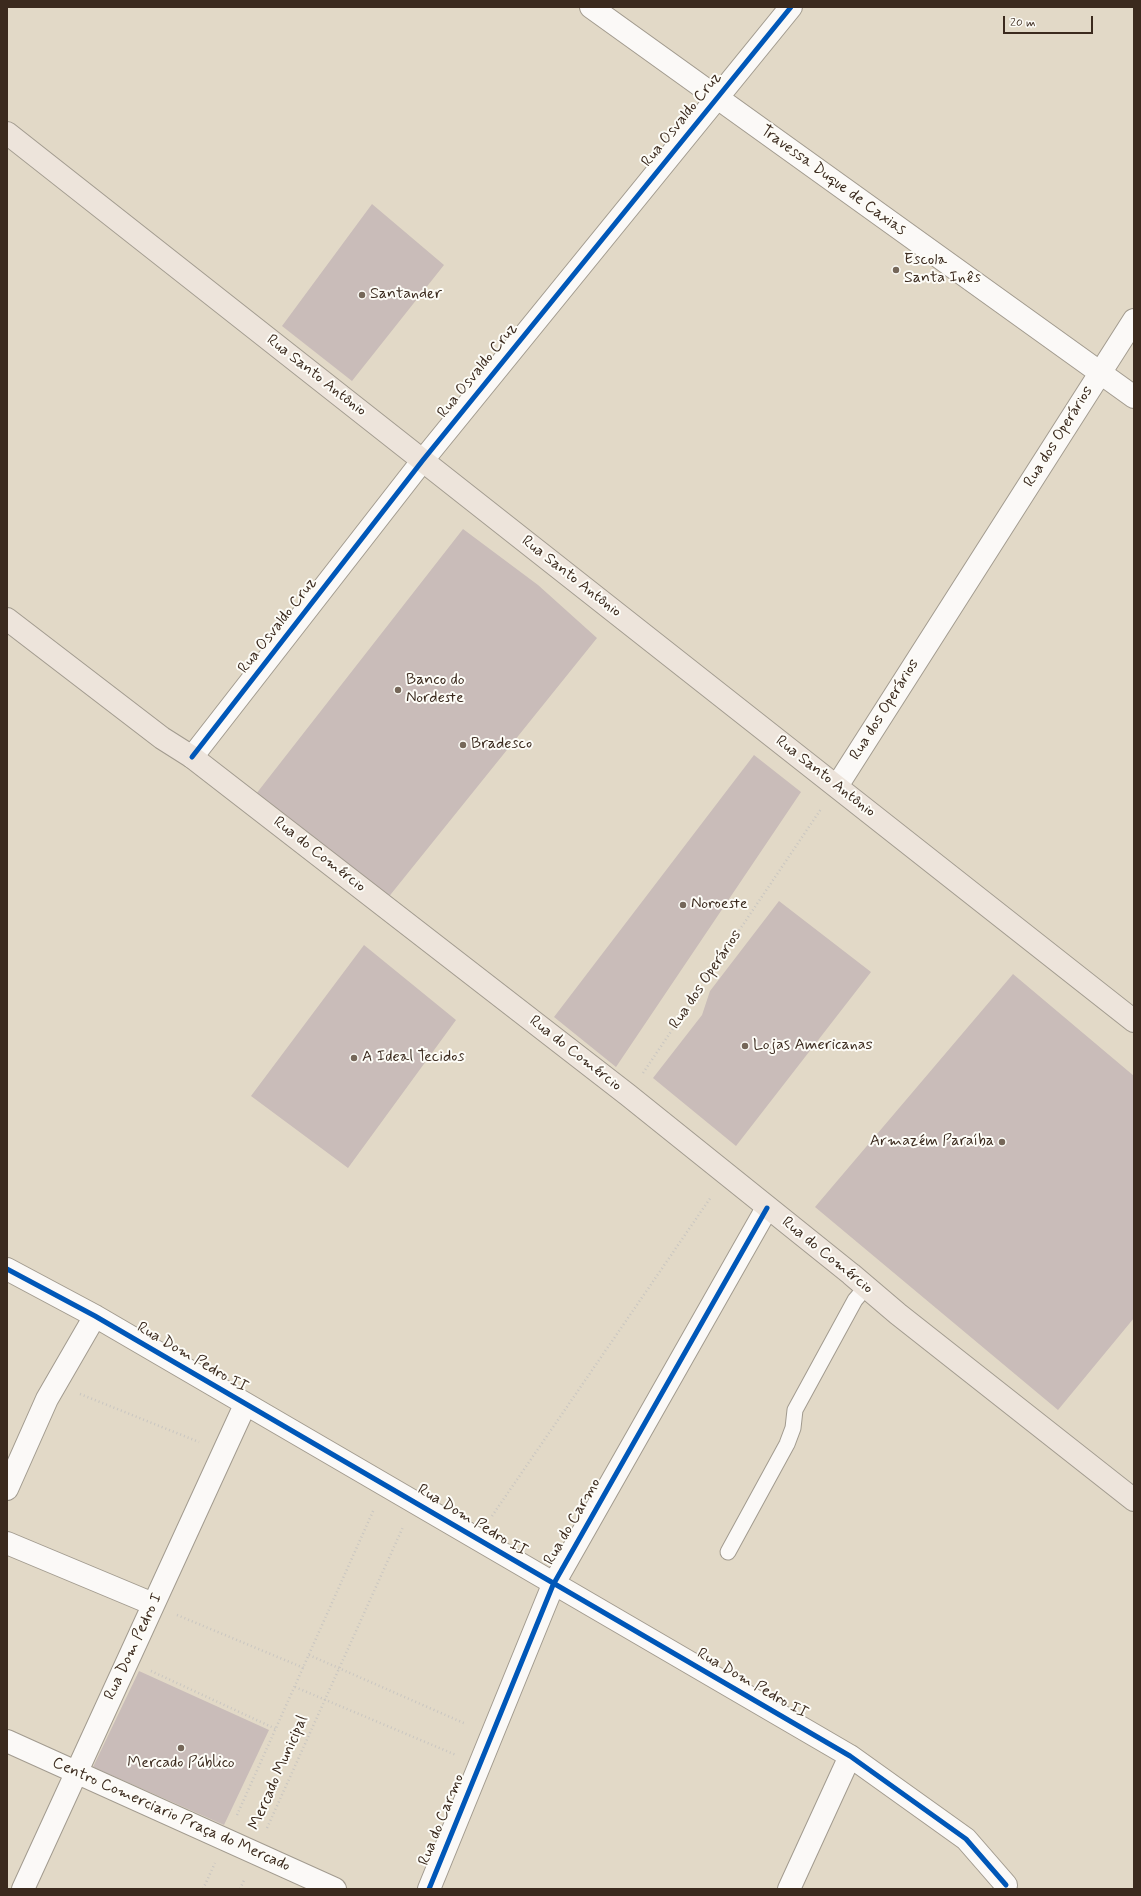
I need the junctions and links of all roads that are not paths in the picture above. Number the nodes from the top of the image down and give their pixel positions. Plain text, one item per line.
1 (591, 7) edge
2 (791, 7) edge
3 (716, 98) junction
4 (7, 133) edge
5 (1134, 320) edge
6 (1100, 373) junction
7 (1134, 397) edge
8 (423, 460) junction
9 (7, 619) edge
10 (192, 757) junction
11 (837, 786) junction
12 (1134, 1021) edge
13 (767, 1208) junction
14 (7, 1269) edge
15 (866, 1287) junction
16 (94, 1316) junction
17 (245, 1405) junction
18 (7, 1489) edge
19 (1134, 1500) edge
20 (7, 1544) edge
21 (728, 1552) dead end
22 (553, 1584) junction
23 (153, 1604) junction
24 (7, 1741) edge
25 (850, 1756) junction
26 (76, 1772) junction
27 (1006, 1885) dead end
28 (23, 1889) edge
29 (335, 1889) edge
30 (429, 1889) edge
31 (789, 1889) edge

1 - 3 street, Travessa Duque de Caxias
2 - 3 street, Rua Osvaldo Cruz
3 - 6 street, Travessa Duque de Caxias
3 - 8 street, Rua Osvaldo Cruz
4 - 8 main road, Rua Santo Antônio
5 - 6 street, Rua dos Operários
6 - 7 street, Travessa Duque de Caxias
6 - 11 street, Rua dos Operários
8 - 10 street, Rua Osvaldo Cruz
8 - 11 main road, Rua Santo Antônio
9 - 10 main road, Rua do Comércio
10 - 13 main road, Rua do Comércio
11 - 12 main road, Rua Santo Antônio
13 - 15 main road, Rua do Comércio
13 - 22 street, Rua do Carmo
14 - 16 street, Rua Dom Pedro II
15 - 19 main road, Rua do Comércio
15 - 21 lane
16 - 17 street, Rua Dom Pedro II
16 - 18 street
17 - 22 street, Rua Dom Pedro II
17 - 23 street, Rua Dom Pedro I
20 - 23 street
22 - 25 street, Rua Dom Pedro II
22 - 30 street, Rua do Carmo
23 - 26 street, Rua Dom Pedro I
24 - 26 street, Centro Comerciario Praça do Mercado
25 - 27 street, Rua Dom Pedro II
25 - 31 street
26 - 28 street, Rua Dom Pedro I
26 - 29 street, Centro Comerciario Praça do Mercado

